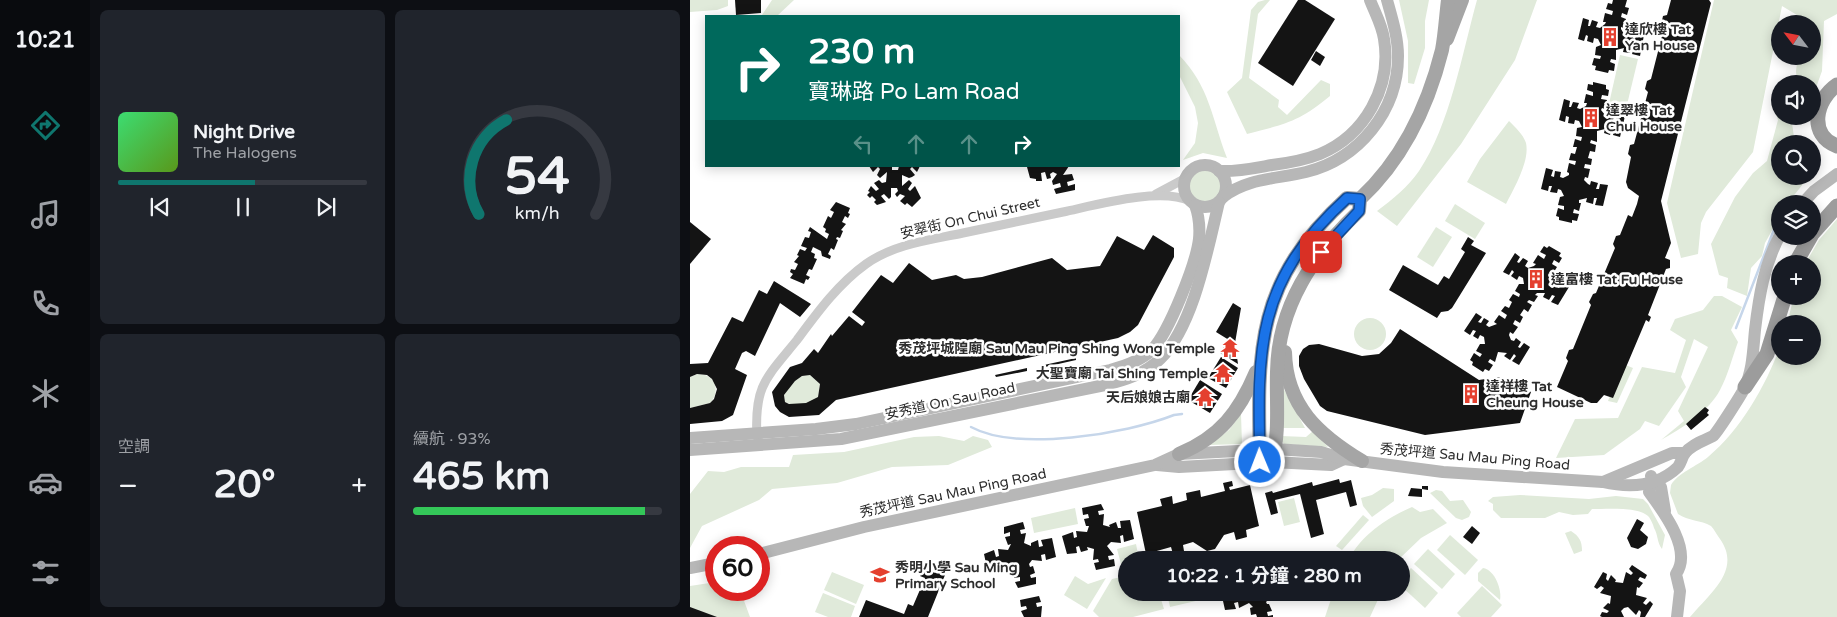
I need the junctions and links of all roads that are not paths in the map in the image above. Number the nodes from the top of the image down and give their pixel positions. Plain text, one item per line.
1 (1370, 0) edge
2 (1387, 0) edge
3 (1448, 0) edge
4 (1462, 0) edge
5 (1442, 47) junction
6 (1837, 85) edge
7 (1837, 146) edge
8 (1219, 171) junction
9 (1837, 174) edge
10 (1186, 178) junction
11 (1154, 195) junction
12 (1810, 195) edge
13 (1221, 199) junction
14 (1360, 199) junction
15 (1192, 203) junction
16 (1837, 206) edge
17 (1821, 225) edge
18 (1776, 245) edge
19 (1781, 305) edge
20 (1285, 322) junction
21 (1260, 363) junction
22 (1745, 387) junction
23 (690, 438) edge
24 (757, 440) junction
25 (690, 450) edge
26 (1685, 453) junction
27 (1179, 454) junction
28 (1266, 456) junction
29 (1362, 461) junction
30 (1647, 464) junction
31 (1155, 465) junction
32 (1653, 481) junction
33 (1603, 482) junction
34 (770, 551) edge
35 (705, 565) edge
36 (690, 568) edge
37 (1677, 617) edge

1 - 8 main road
2 - 13 main road
3 - 5 main road
4 - 5 main road
5 - 14 main road
6 - 7 highway
8 - 10 main road
8 - 13 main road
9 - 12 main road
10 - 11 street, 安翠街 On Chui Street
10 - 15 main road
11 - 15 street, 安翠街 On Chui Street
11 - 24 street, 安翠街 On Chui Street
13 - 15 main road
13 - 24 main road, 安秀道 On Sau Road
14 - 20 main road
14 - 21 main road
15 - 24 main road, 安秀道 On Sau Road
16 - 17 highway
18 - 22 main road, 秀茂坪道 Sau Mau Ping Road
19 - 22 highway
20 - 28 main road
20 - 29 main road
21 - 27 main road
21 - 28 main road
22 - 26 main road, 秀茂坪道 Sau Mau Ping Road
23 - 24 main road, 安秀道 On Sau Road
24 - 25 main road, 安秀道 On Sau Road
26 - 30 main road, 秀茂坪道 Sau Mau Ping Road
26 - 32 main road, 秀茂坪道 Sau Mau Ping Road
27 - 28 main road, 秀茂坪道 Sau Mau Ping Road
27 - 31 main road, 秀茂坪道 Sau Mau Ping Road
28 - 29 main road, 秀茂坪道 Sau Mau Ping Road
28 - 31 main road, 秀茂坪道 Sau Mau Ping Road
29 - 33 main road, 秀茂坪道 Sau Mau Ping Road
30 - 32 main road
30 - 33 main road, 秀茂坪道 Sau Mau Ping Road
31 - 34 main road, 秀茂坪道 Sau Mau Ping Road
32 - 33 main road, 秀茂坪道 Sau Mau Ping Road
32 - 37 main road
35 - 36 main road

